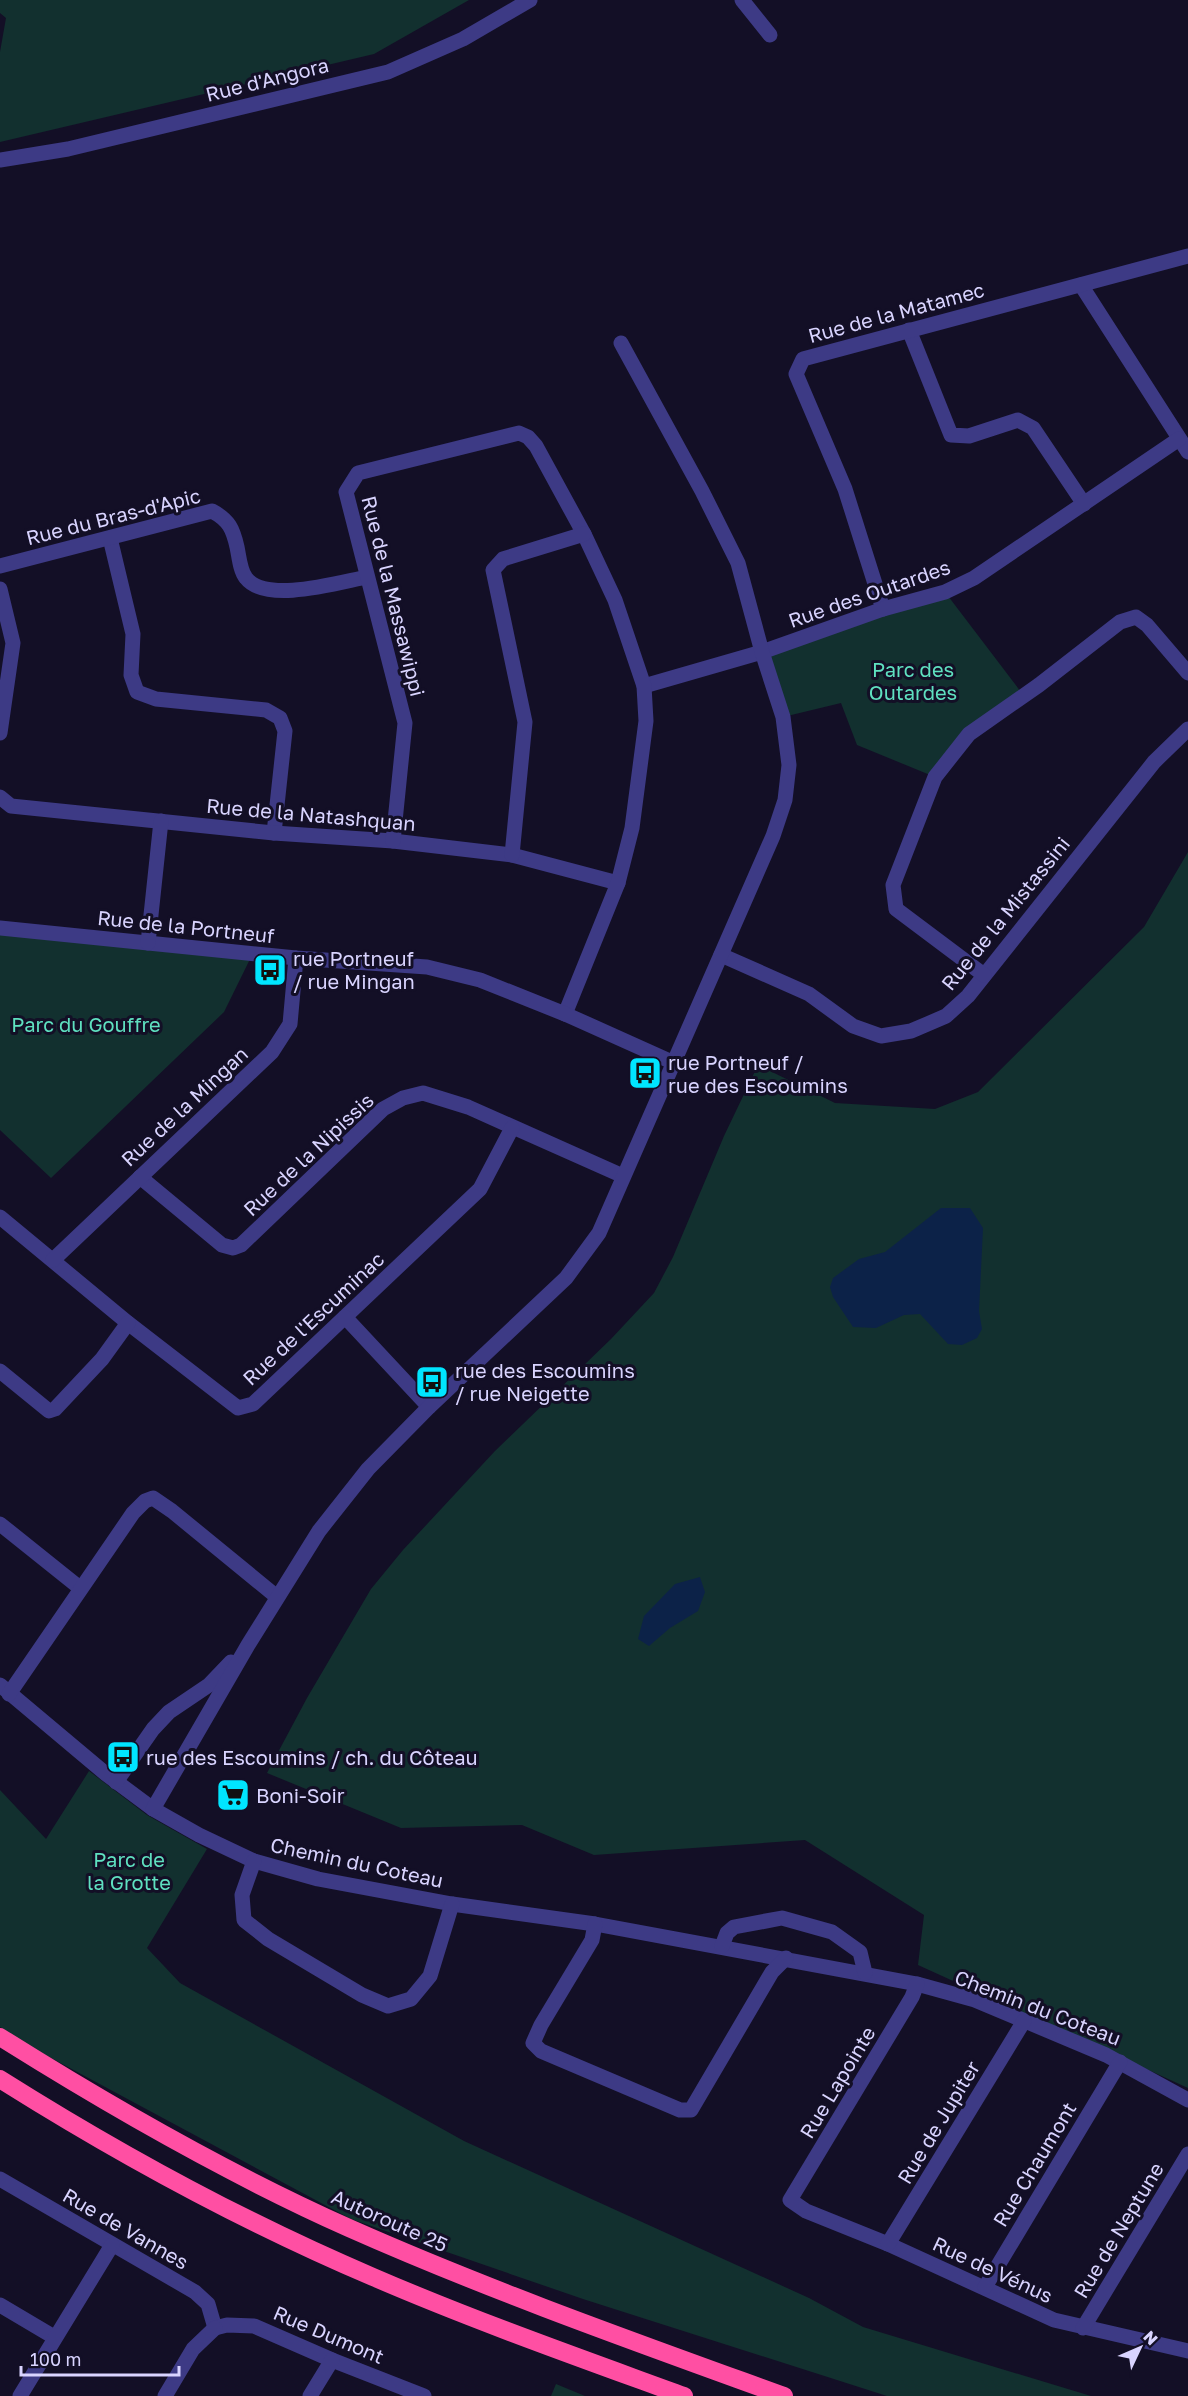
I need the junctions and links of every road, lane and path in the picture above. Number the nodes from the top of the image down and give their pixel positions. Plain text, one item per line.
1 (530, 0) edge
2 (742, 0) edge
3 (767, 33) dead end
4 (0, 160) edge
5 (1188, 256) edge
6 (1081, 285) junction
7 (909, 330) junction
8 (621, 343) dead end
9 (1184, 446) edge
10 (1084, 504) junction
11 (584, 534) junction
12 (110, 538) junction
13 (0, 566) edge
14 (367, 577) junction
15 (0, 589) edge
16 (883, 609) junction
17 (762, 652) junction
18 (1188, 673) edge
19 (644, 686) junction
20 (1188, 729) edge
21 (0, 733) edge
22 (0, 797) edge
23 (161, 821) junction
24 (274, 833) junction
25 (393, 842) junction
26 (512, 855) junction
27 (618, 884) junction
28 (0, 928) edge
29 (148, 943) junction
30 (722, 955) junction
31 (296, 958) junction
32 (984, 975) junction
33 (565, 1014) junction
34 (672, 1062) junction
35 (512, 1128) junction
36 (623, 1176) junction
37 (140, 1177) junction
38 (0, 1217) edge
39 (53, 1260) junction
40 (345, 1317) junction
41 (128, 1323) junction
42 (0, 1371) edge
43 (429, 1407) junction
44 (0, 1524) edge
45 (80, 1588) junction
46 (277, 1597) junction
47 (248, 1645) junction
48 (5, 1689) edge
49 (116, 1782) junction
50 (153, 1809) junction
51 (254, 1861) junction
52 (452, 1904) junction
53 (595, 1924) junction
54 (722, 1946) junction
55 (786, 1958) junction
56 (864, 1973) junction
57 (917, 1984) junction
58 (1024, 2021) junction
59 (0, 2037) edge
60 (1120, 2062) junction
61 (0, 2079) edge
62 (1188, 2100) edge
63 (1188, 2154) edge
64 (0, 2179) edge
65 (790, 2200) joint
66 (888, 2244) junction
67 (112, 2245) junction
68 (985, 2287) junction
69 (0, 2305) edge
70 (215, 2328) junction
71 (1083, 2328) junction
72 (54, 2337) junction
73 (1188, 2351) edge
74 (332, 2360) junction
75 (634, 2377) junction
76 (20, 2396) edge
77 (165, 2396) edge
78 (310, 2396) edge
79 (424, 2396) edge
80 (670, 2396) edge
81 (684, 2396) edge
82 (784, 2396) edge

1 - 4 street, Rue d'Angora
2 - 3 street
5 - 6 street, Rue de la Matamec
6 - 7 street, Rue de la Matamec
6 - 9 street
7 - 10 street
7 - 16 street, Rue de la Matamec
8 - 17 street
9 - 10 street, Rue des Outardes
10 - 16 street, Rue des Outardes
11 - 14 street, Rue de la Massawippi
11 - 19 street, Rue de la Massawippi
11 - 26 street
12 - 13 street, Rue du Bras-d'Apic
12 - 14 street, Rue du Bras-d'Apic
12 - 24 street
14 - 25 street, Rue de la Massawippi
15 - 21 street
16 - 17 street, Rue des Outardes
17 - 19 street, Rue des Outardes
17 - 30 street
18 - 32 street
19 - 27 street, Rue de la Massawippi
20 - 32 street, Rue de la Mistassini
22 - 23 street, Rue de la Natashquan
23 - 24 street, Rue de la Natashquan
23 - 29 street
24 - 25 street, Rue de la Natashquan
25 - 26 street, Rue de la Natashquan
26 - 27 street, Rue de la Natashquan
27 - 33 street, Rue de la Massawippi
28 - 29 street, Rue de la Portneuf
29 - 31 street, Rue de la Portneuf
30 - 32 street, Rue de la Mistassini
30 - 34 street
31 - 33 street, Rue de la Portneuf
31 - 37 street, Rue de la Mingan
33 - 34 street, Rue de la Portneuf
34 - 36 street
35 - 36 street, Rue de la Nipissis
35 - 37 street, Rue de la Nipissis
35 - 40 street, Rue de l'Escuminac
36 - 43 street
37 - 39 street, Rue de la Mingan
38 - 39 street, Rue de l'Escuminac
39 - 41 street, Rue de l'Escuminac
40 - 41 street, Rue de l'Escuminac
40 - 43 street
41 - 42 street
43 - 46 street
44 - 45 street
45 - 46 street
45 - 48 street
46 - 47 street
47 - 49 street
47 - 50 street
48 - 49 street, Chemin du Coteau
49 - 50 street, Chemin du Coteau
50 - 51 street, Chemin du Coteau
51 - 52 street, Chemin du Coteau
51 - 52 street
52 - 53 street, Chemin du Coteau
53 - 54 street, Chemin du Coteau
53 - 55 street
54 - 55 street, Chemin du Coteau
54 - 56 street
55 - 56 street, Chemin du Coteau
56 - 57 street, Chemin du Coteau
57 - 58 street, Chemin du Coteau
57 - 65 street, Rue Lapointe
58 - 60 street, Chemin du Coteau
58 - 66 street, Rue de Jupiter
59 - 82 highway, Autoroute 25
60 - 62 street, Chemin du Coteau
60 - 68 street, Rue Chaumont
61 - 75 highway
63 - 71 street, Rue de Neptune
64 - 67 street, Rue de Vannes
65 - 66 street, Rue de Vénus
66 - 68 street, Rue de Vénus
67 - 70 street, Rue de Vannes
67 - 72 street
68 - 71 street, Rue de Vénus
69 - 72 street
70 - 74 street, Rue Dumont
70 - 77 street
71 - 73 street, Rue de Vénus
72 - 76 street
74 - 78 street
74 - 79 street, Rue Dumont
75 - 80 highway
75 - 81 highway

